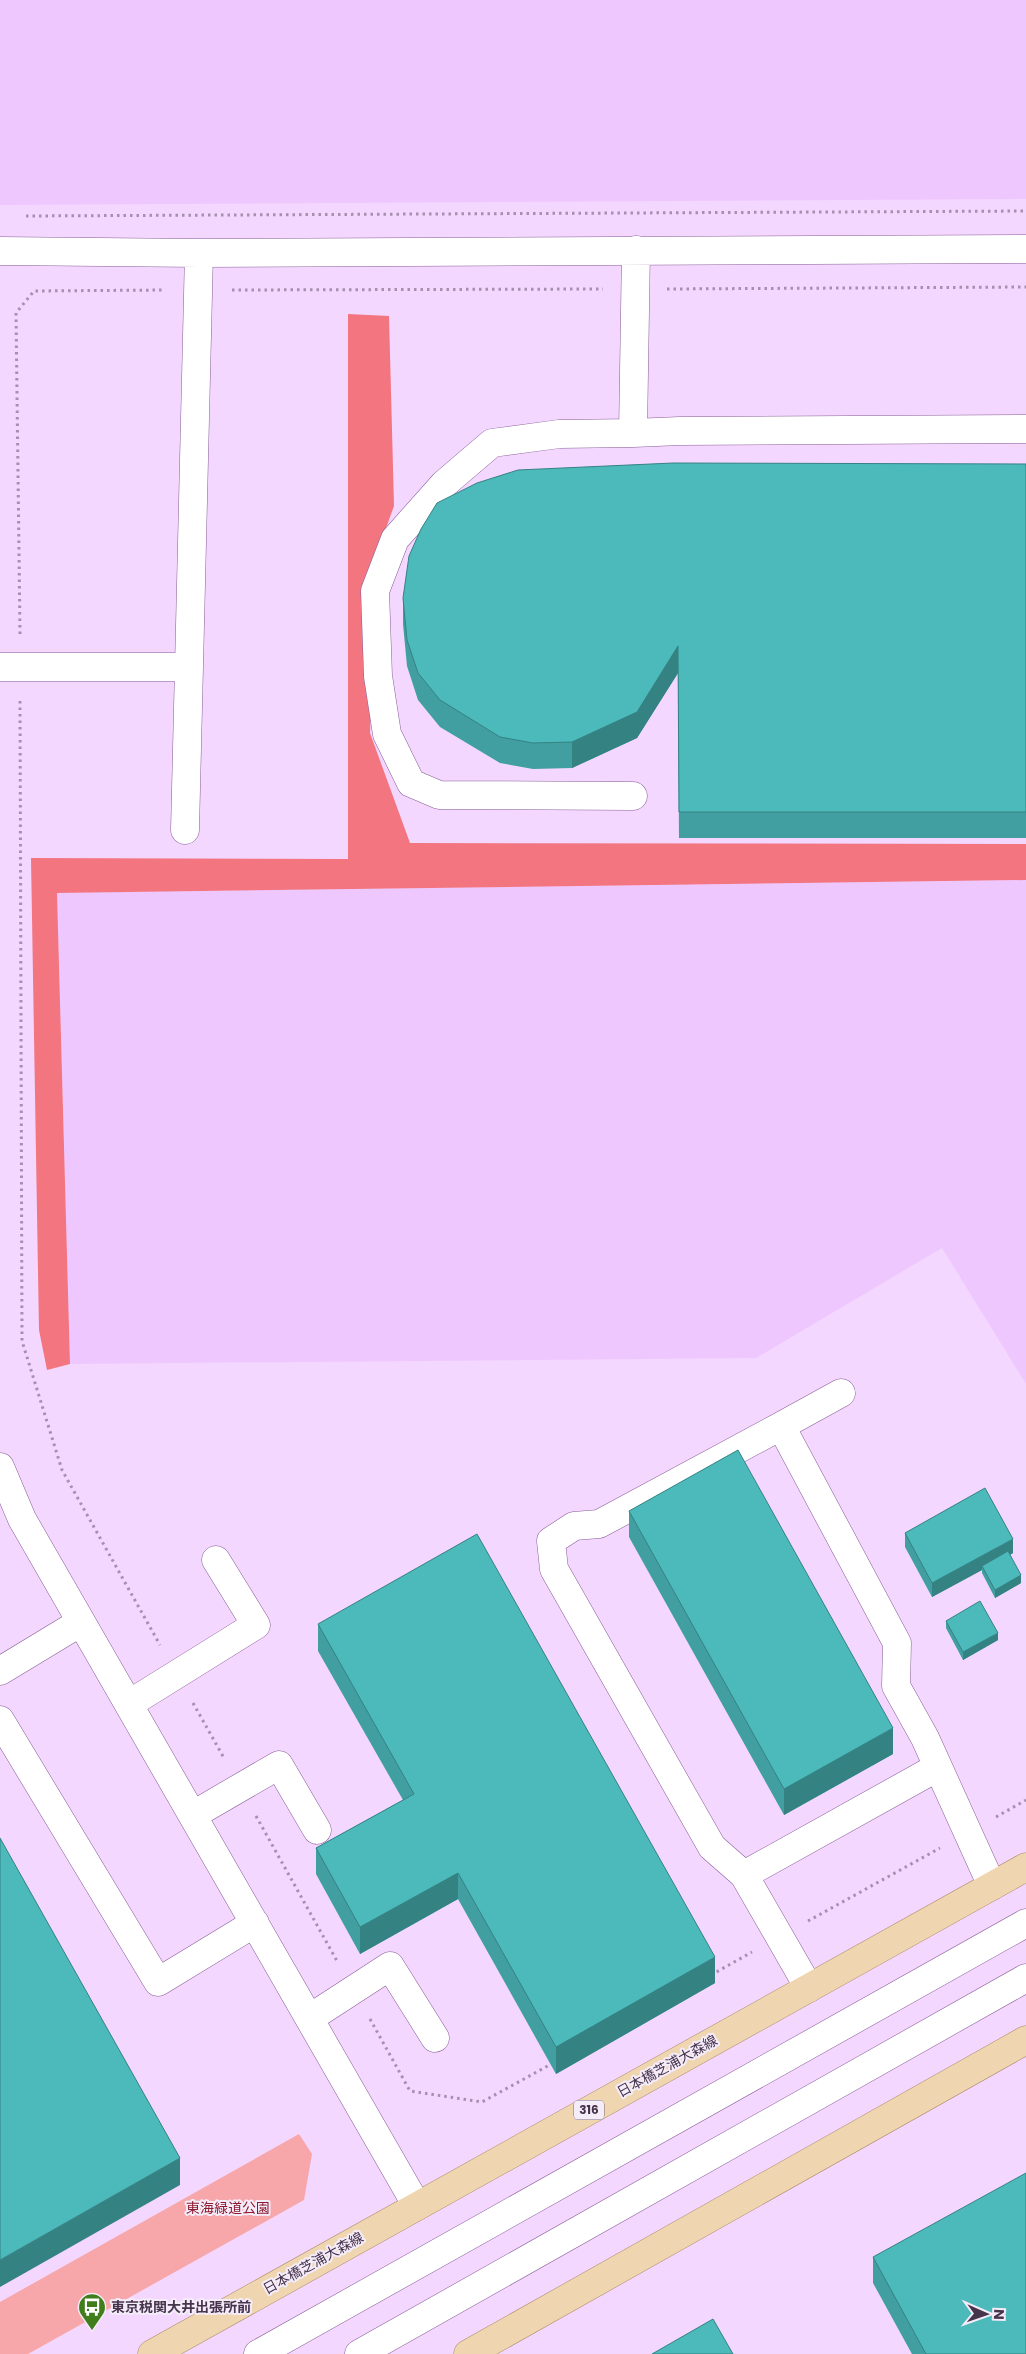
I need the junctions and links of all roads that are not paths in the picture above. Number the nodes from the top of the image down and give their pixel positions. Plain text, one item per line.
1 (1026, 249) edge
2 (636, 250) junction
3 (0, 251) edge
4 (199, 253) junction
5 (1026, 429) edge
6 (633, 433) junction
7 (10, 667) edge
8 (189, 667) junction
9 (633, 796) dead end
10 (185, 830) dead end
11 (841, 1393) dead end
12 (781, 1426) junction
13 (0, 1467) edge
14 (216, 1560) dead end
15 (81, 1622) junction
16 (0, 1670) edge
17 (129, 1704) junction
18 (0, 1720) edge
19 (938, 1767) junction
20 (193, 1815) junction
21 (317, 1830) dead end
22 (1026, 1867) edge
23 (744, 1875) junction
24 (992, 1886) junction
25 (256, 1923) junction
26 (1026, 1923) edge
27 (1026, 1978) edge
28 (809, 1988) junction
29 (310, 2018) junction
30 (435, 2038) dead end
31 (1026, 2040) edge
32 (417, 2206) junction
33 (152, 2354) edge
34 (258, 2354) edge
35 (359, 2354) edge
36 (468, 2354) edge

1 - 2 street
2 - 4 street
2 - 6 street
3 - 4 street
4 - 8 street
5 - 6 street
6 - 9 street
7 - 8 street
8 - 10 street
11 - 12 street
12 - 19 street
12 - 23 street
13 - 15 street
14 - 17 street
15 - 16 street
15 - 17 street
17 - 20 street
18 - 25 street
19 - 23 street
19 - 24 street
20 - 21 street
20 - 25 street
22 - 24 main road, 日本橋芝浦大森線 / 316
23 - 28 street
24 - 28 main road, 日本橋芝浦大森線 / 316
25 - 29 street
26 - 34 street
27 - 35 street
28 - 32 main road, 日本橋芝浦大森線 / 316
29 - 30 street
29 - 32 street
31 - 36 main road
32 - 33 main road, 日本橋芝浦大森線 / 316

